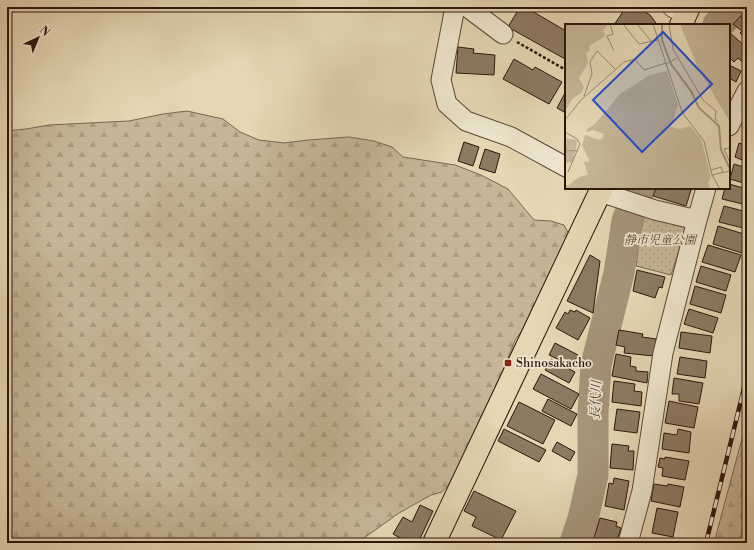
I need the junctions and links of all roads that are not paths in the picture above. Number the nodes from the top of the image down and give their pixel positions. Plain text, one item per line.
1 (455, 7) edge
2 (467, 7) edge
3 (503, 34) road end
4 (747, 91) edge
5 (730, 124) edge
6 (565, 166) edge
7 (706, 189) edge
8 (606, 193) edge
9 (697, 220) junction
10 (434, 543) edge
11 (628, 543) edge

1 - 6 street
2 - 3 street
4 - 5 street
7 - 9 street
8 - 9 street
8 - 10 main road
9 - 11 street

